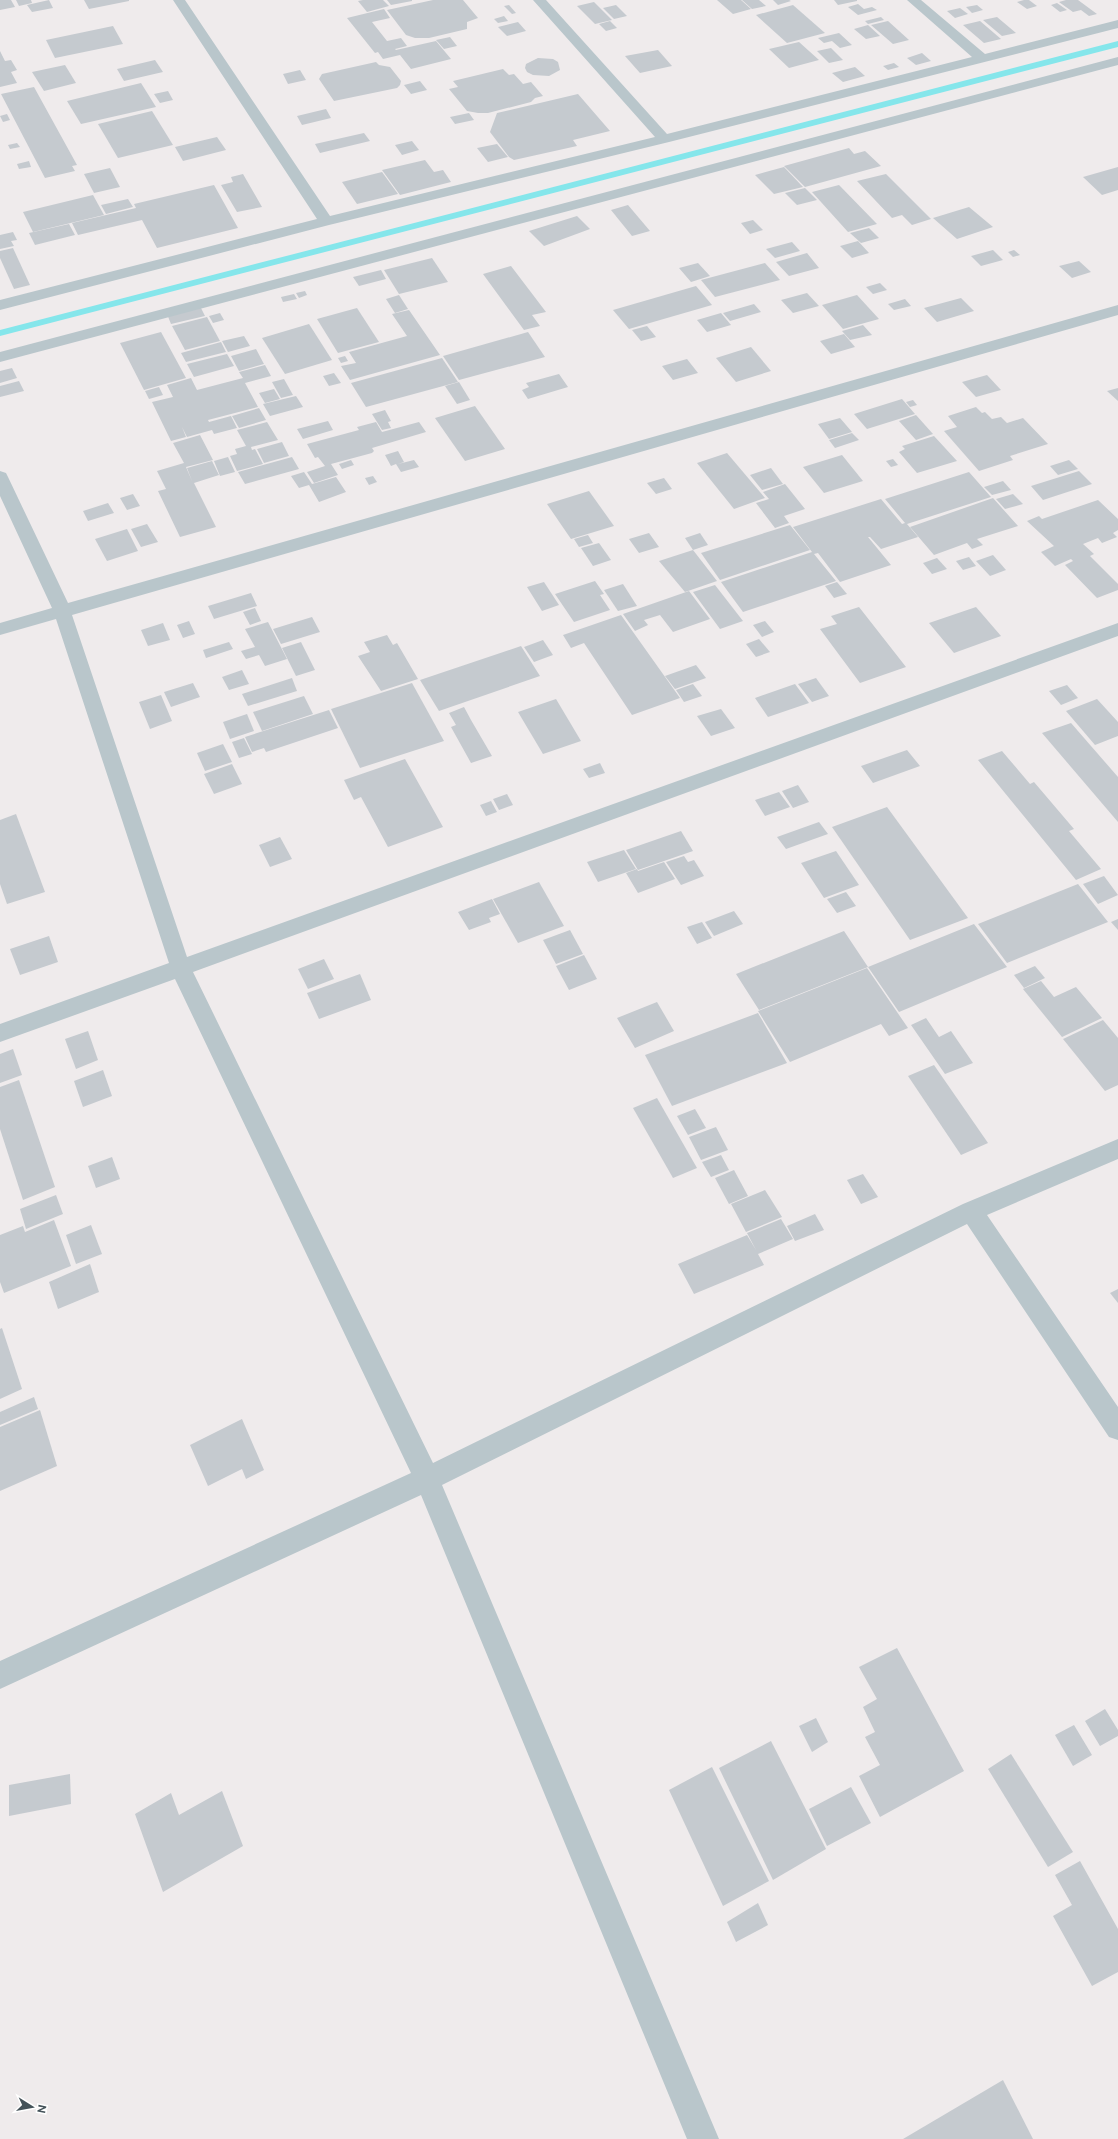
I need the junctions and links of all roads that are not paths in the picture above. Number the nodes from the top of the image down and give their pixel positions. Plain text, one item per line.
1 (179, 0) edge
2 (539, 0) edge
3 (914, 0) edge
4 (1118, 24) edge
5 (982, 58) junction
6 (1118, 61) edge
7 (664, 139) junction
8 (326, 221) junction
9 (0, 305) edge
10 (1118, 310) edge
11 (0, 357) edge
12 (0, 477) edge
13 (62, 611) junction
14 (0, 629) edge
15 (1118, 629) edge
16 (181, 969) junction
17 (0, 1033) edge
18 (1118, 1149) edge
19 (971, 1211) junction
20 (1118, 1428) edge
21 (427, 1479) junction
22 (0, 1675) edge
23 (703, 2139) edge

1 - 8 street
2 - 7 street
3 - 5 street
4 - 5 street
5 - 7 street
6 - 11 street
7 - 8 street
8 - 9 street
10 - 13 street
12 - 13 street
13 - 14 street
13 - 16 street
15 - 16 street
16 - 17 street
16 - 21 street
18 - 19 street
19 - 20 street
19 - 21 street
21 - 22 street
21 - 23 street

